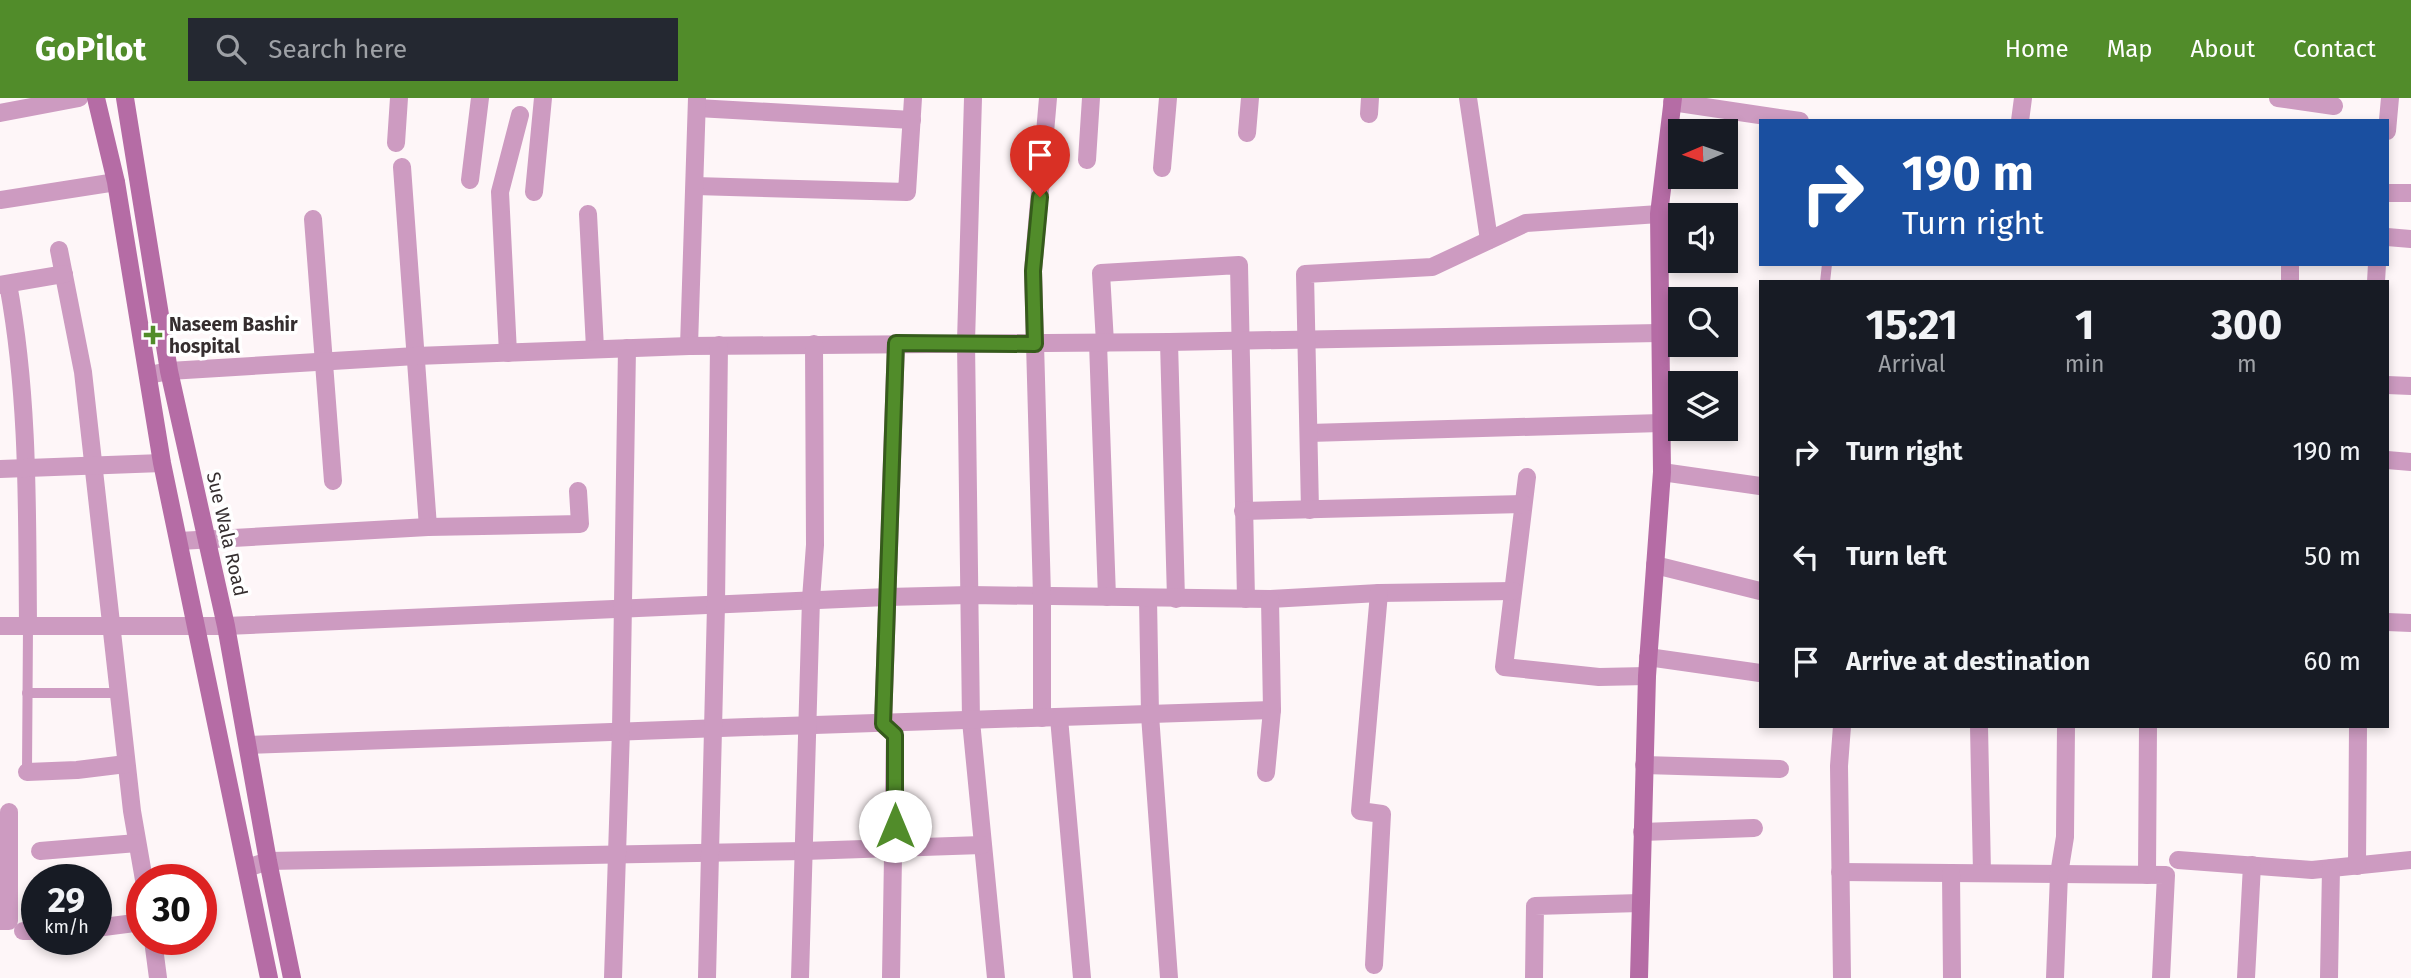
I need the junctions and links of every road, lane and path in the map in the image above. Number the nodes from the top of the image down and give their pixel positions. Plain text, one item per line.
1 (79, 98) edge
2 (96, 98) edge
3 (125, 98) edge
4 (399, 98) edge
5 (480, 98) edge
6 (543, 98) edge
7 (913, 98) edge
8 (973, 98) edge
9 (1048, 98) edge
10 (1091, 98) edge
11 (1168, 98) edge
12 (1250, 98) edge
13 (1468, 98) edge
14 (2023, 98) edge
15 (2278, 98) edge
16 (2390, 98) edge
17 (1673, 100) edge
18 (697, 103) edge
19 (2333, 108) edge
20 (0, 113) edge
21 (520, 114) dead end
22 (1789, 119) edge
23 (2020, 119) edge
24 (2388, 119) edge
25 (912, 120) junction
26 (1247, 132) dead end
27 (396, 143) dead end
28 (1087, 160) dead end
29 (402, 167) dead end
30 (1162, 169) dead end
31 (470, 180) dead end
32 (116, 182) junction
33 (695, 186) junction
34 (534, 192) dead end
35 (2389, 193) edge
36 (2411, 193) edge
37 (0, 200) edge
38 (588, 214) dead end
39 (1659, 214) junction
40 (313, 219) dead end
41 (2389, 237) edge
42 (2411, 239) edge
43 (1489, 240) junction
44 (59, 250) dead end
45 (64, 274) junction
46 (4, 285) edge
47 (1659, 332) junction
48 (1307, 339) junction
49 (1240, 341) junction
50 (966, 342) junction
51 (1169, 342) junction
52 (896, 343) junction
53 (1101, 343) junction
54 (814, 344) junction
55 (1035, 344) junction
56 (719, 345) junction
57 (689, 346) junction
58 (595, 348) junction
59 (626, 348) junction
60 (508, 353) junction
61 (416, 356) junction
62 (324, 360) junction
63 (169, 371) junction
64 (149, 375) junction
65 (2389, 385) edge
66 (2411, 386) edge
67 (1661, 422) junction
68 (1309, 433) junction
69 (2389, 460) edge
70 (2411, 462) edge
71 (162, 463) junction
72 (93, 465) junction
73 (26, 468) junction
74 (0, 469) edge
75 (1662, 472) junction
76 (1527, 477) dead end
77 (333, 481) dead end
78 (1759, 486) edge
79 (578, 491) dead end
80 (1523, 504) junction
81 (1311, 510) junction
82 (1244, 511) junction
83 (428, 527) junction
84 (208, 538) junction
85 (178, 541) junction
86 (1655, 565) junction
87 (1513, 591) junction
88 (1759, 591) edge
89 (1379, 593) junction
90 (970, 595) junction
91 (1042, 596) junction
92 (887, 597) junction
93 (1107, 597) junction
94 (1148, 598) junction
95 (811, 599) junction
96 (1176, 599) junction
97 (1246, 599) junction
98 (1270, 599) junction
99 (716, 605) junction
100 (623, 607) junction
101 (2389, 622) edge
102 (2411, 623) edge
103 (111, 624) junction
104 (0, 626) edge
105 (28, 626) junction
106 (196, 626) junction
107 (226, 626) junction
108 (1647, 666) junction
109 (1759, 673) edge
110 (118, 692) junction
111 (27, 693) junction
112 (1272, 710) junction
113 (1150, 715) junction
114 (1051, 718) junction
115 (971, 721) junction
116 (883, 724) junction
117 (807, 726) junction
118 (713, 728) junction
119 (1842, 728) edge
120 (1979, 728) edge
121 (2066, 728) edge
122 (2148, 728) edge
123 (2358, 728) edge
124 (621, 730) junction
125 (248, 745) junction
126 (126, 764) junction
127 (1644, 765) junction
128 (1780, 769) dead end
129 (27, 772) joint
130 (1266, 774) dead end
131 (9, 812) dead end
132 (1754, 828) dead end
133 (1642, 832) junction
134 (138, 843) junction
135 (982, 845) junction
136 (895, 848) junction
137 (40, 851) dead end
138 (804, 851) junction
139 (710, 853) junction
140 (617, 855) junction
141 (2178, 860) dead end
142 (2411, 860) edge
143 (268, 861) junction
144 (141, 864) edge
145 (2252, 865) junction
146 (2357, 866) junction
147 (247, 868) junction
148 (2331, 868) junction
149 (1840, 872) junction
150 (1951, 873) junction
151 (1982, 873) junction
152 (2059, 874) junction
153 (2147, 875) junction
154 (1640, 903) junction
155 (0, 921) edge
156 (155, 955) edge
157 (1374, 965) dead end
158 (158, 978) edge
159 (269, 978) edge
160 (292, 978) edge
161 (613, 978) edge
162 (707, 978) edge
163 (800, 978) edge
164 (891, 978) edge
165 (996, 978) edge
166 (1083, 978) edge
167 (1169, 978) edge
168 (1534, 978) edge
169 (1639, 978) edge
170 (1842, 978) edge
171 (1952, 978) edge
172 (2055, 978) edge
173 (2161, 978) edge
174 (2246, 978) edge
175 (2329, 978) edge

1 - 20 street
2 - 32 street
3 - 63 street, Sue Wala Road
4 - 27 street
5 - 31 street
6 - 34 street
7 - 25 street
8 - 50 street
9 - 55 street
10 - 28 street
11 - 30 street
12 - 26 street
13 - 43 street
14 - 23 street
15 - 19 street
16 - 24 street
17 - 22 street
17 - 39 street
18 - 25 street
18 - 33 street
21 - 60 street
25 - 33 street
29 - 61 street
32 - 37 street
32 - 64 street
33 - 57 street
35 - 36 street
38 - 58 street
39 - 43 street
39 - 47 street
40 - 62 street
41 - 42 street
43 - 48 street
44 - 45 street
45 - 46 street
45 - 72 street
46 - 73 street
47 - 48 street
47 - 67 street
48 - 49 street
48 - 68 street
49 - 51 street
49 - 53 street
49 - 82 street
50 - 52 street
50 - 55 street
50 - 90 street
51 - 53 street
51 - 96 street
52 - 54 street
52 - 92 street
53 - 55 street
53 - 93 street
54 - 56 street
54 - 95 street
55 - 91 street
56 - 57 street
56 - 99 street
57 - 59 street
58 - 59 street
58 - 60 street
59 - 100 street
60 - 61 street
61 - 62 street
61 - 83 street
62 - 63 street
62 - 77 street
63 - 64 street
63 - 84 street, Sue Wala Road
64 - 71 street
65 - 66 street
67 - 68 street
67 - 75 street
68 - 81 street
69 - 70 street
71 - 72 street
71 - 85 street
72 - 73 street
72 - 103 street
73 - 74 street
73 - 105 street
75 - 78 street
75 - 86 street
76 - 80 street
79 - 83 street
80 - 81 street
80 - 87 street
81 - 82 street
82 - 97 street
83 - 84 street
84 - 85 street
84 - 107 street, Sue Wala Road
85 - 106 street
86 - 88 street
86 - 108 street
87 - 89 street
87 - 108 street
89 - 98 street
89 - 157 street
90 - 91 street
90 - 92 street
90 - 115 street
91 - 93 street
91 - 114 street
92 - 95 street
92 - 116 street
93 - 94 street
94 - 96 street
94 - 113 street
95 - 99 street
95 - 117 street
96 - 97 street
97 - 98 street
98 - 112 street
99 - 100 street
99 - 118 street
100 - 107 street
100 - 124 street
101 - 102 street
103 - 105 street
103 - 106 street
103 - 110 street
104 - 105 street
105 - 111 lane
106 - 107 street
106 - 147 street
107 - 125 street, Sue Wala Road
108 - 109 street
108 - 127 street
110 - 111 lane
110 - 126 street
111 - 129 lane
112 - 113 street
112 - 130 street
113 - 114 street
113 - 167 street
114 - 115 street
114 - 166 street
115 - 116 street
115 - 135 street
116 - 117 street
116 - 136 street
117 - 118 street
117 - 138 street
118 - 124 street
118 - 139 street
119 - 149 street
120 - 151 street
121 - 152 street
122 - 153 street
123 - 146 street
124 - 125 street
124 - 140 street
125 - 143 street, Sue Wala Road
126 - 129 street
126 - 134 street
127 - 128 street
127 - 133 street
131 - 155 street
132 - 133 street
133 - 154 street
134 - 137 street
134 - 144 street
135 - 136 street
135 - 165 street
136 - 138 street
136 - 164 street
138 - 139 street
138 - 163 street
139 - 140 street
139 - 162 street
140 - 143 street
140 - 161 street
141 - 145 street
142 - 146 street
143 - 147 street
143 - 160 street, Sue Wala Road
145 - 148 street
145 - 174 street
146 - 148 street
147 - 159 street
148 - 175 street
149 - 150 street
149 - 170 street
150 - 151 street
150 - 171 street
151 - 152 street
152 - 153 street
152 - 172 street
153 - 173 street
154 - 168 street
154 - 169 street
156 - 158 street

